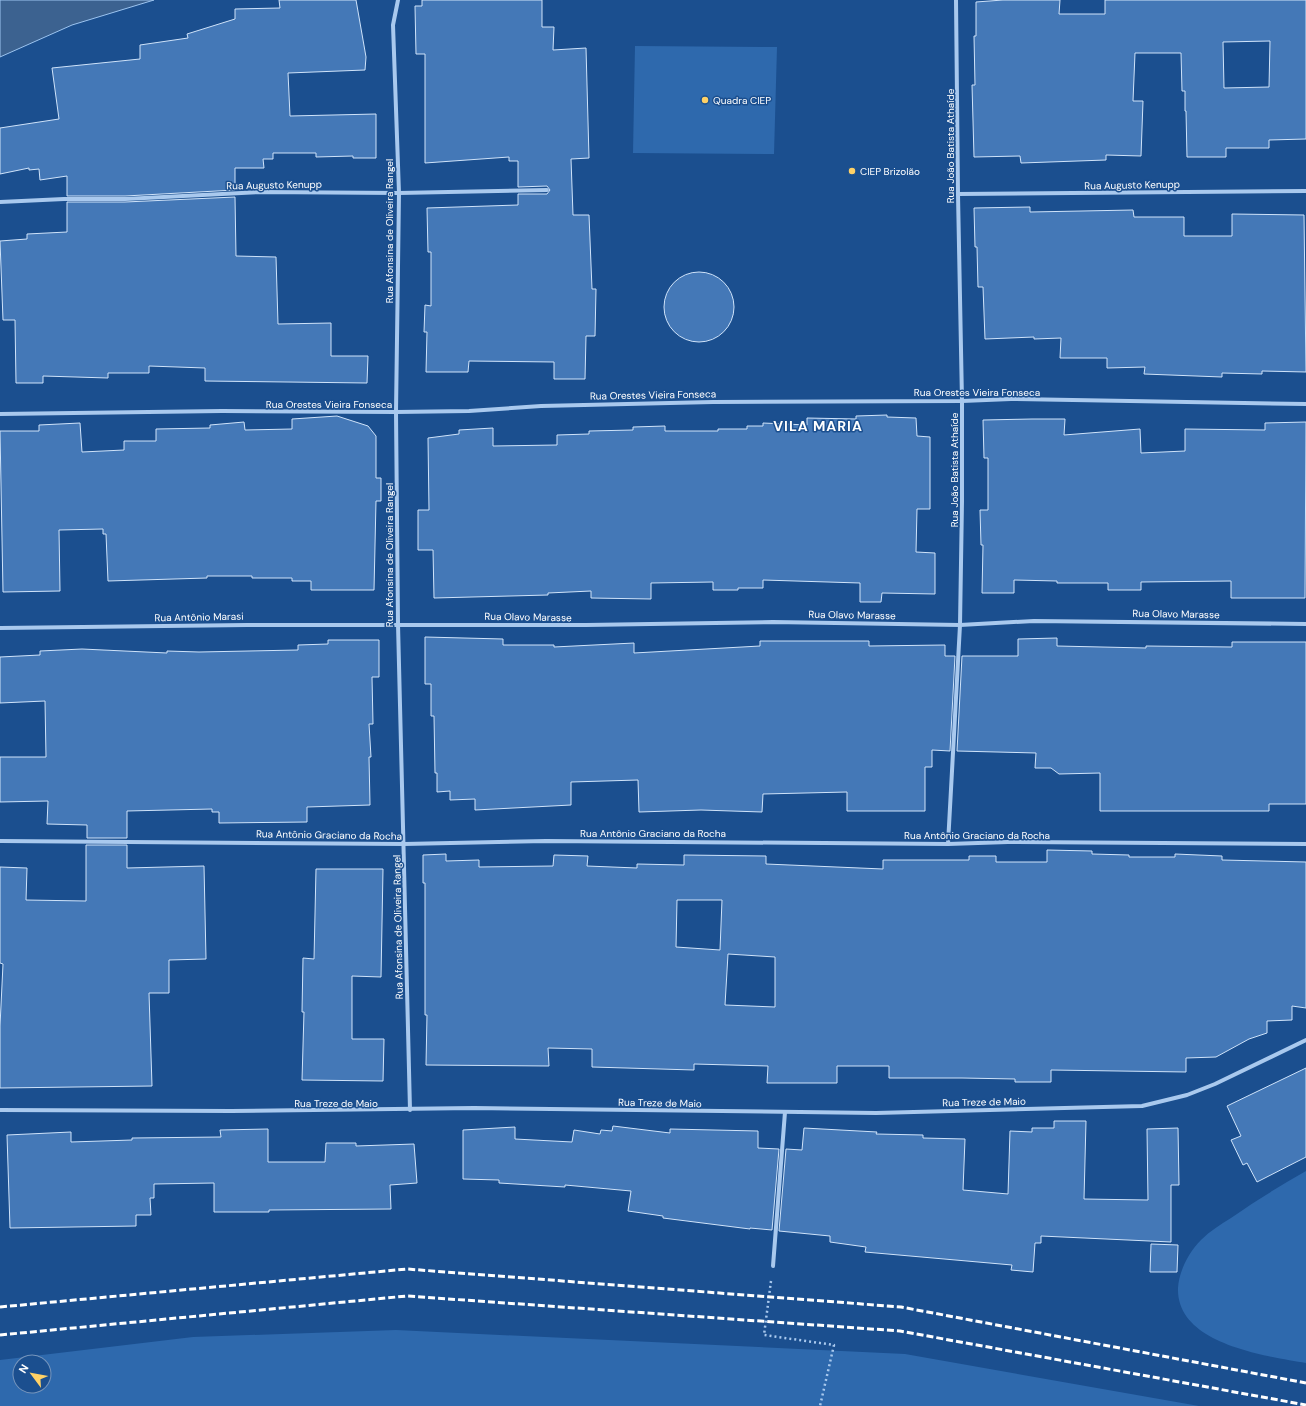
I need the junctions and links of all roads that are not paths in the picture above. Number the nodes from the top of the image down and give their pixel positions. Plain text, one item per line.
1 (398, 0) edge
2 (956, 0) edge
3 (548, 190) dead end
4 (1306, 191) edge
5 (399, 193) junction
6 (958, 194) junction
7 (0, 202) edge
8 (962, 401) junction
9 (1306, 404) edge
10 (396, 412) junction
11 (0, 414) edge
12 (398, 624) junction
13 (1306, 624) edge
14 (960, 626) junction
15 (0, 628) edge
16 (0, 841) edge
17 (404, 844) junction
18 (948, 844) junction
19 (1306, 844) edge
20 (1306, 1040) edge
21 (0, 1110) edge
22 (410, 1110) junction
23 (785, 1112) junction
24 (773, 1266) road end

1 - 5 street, Rua Afonsina de Oliveira Rangel
2 - 6 street, Rua João Batista Athaíde
3 - 5 street, Rua Augusto Kenupp
4 - 6 street, Rua Augusto Kenupp
5 - 7 street, Rua Augusto Kenupp
5 - 10 street, Rua Afonsina de Oliveira Rangel
6 - 8 street, Rua João Batista Athaíde
8 - 9 street, Rua Orestes Vieira Fonseca
8 - 10 street, Rua Orestes Vieira Fonseca
8 - 14 street, Rua João Batista Athaíde
10 - 11 street, Rua Orestes Vieira Fonseca
10 - 12 street, Rua Afonsina de Oliveira Rangel
12 - 14 street, Rua Olavo Marasse
12 - 15 street, Rua Antônio Marasi
12 - 17 street, Rua Afonsina de Oliveira Rangel
13 - 14 street, Rua Olavo Marasse
14 - 18 street, Rua João Batista Athaíde
16 - 17 street, Rua Antônio Graciano da Rocha
17 - 18 street, Rua Antônio Graciano da Rocha
17 - 22 street, Rua Afonsina de Oliveira Rangel
18 - 19 street, Rua Antônio Graciano da Rocha
20 - 23 street, Rua Treze de Maio
21 - 22 street, Rua Treze de Maio
22 - 23 street, Rua Treze de Maio
23 - 24 street

